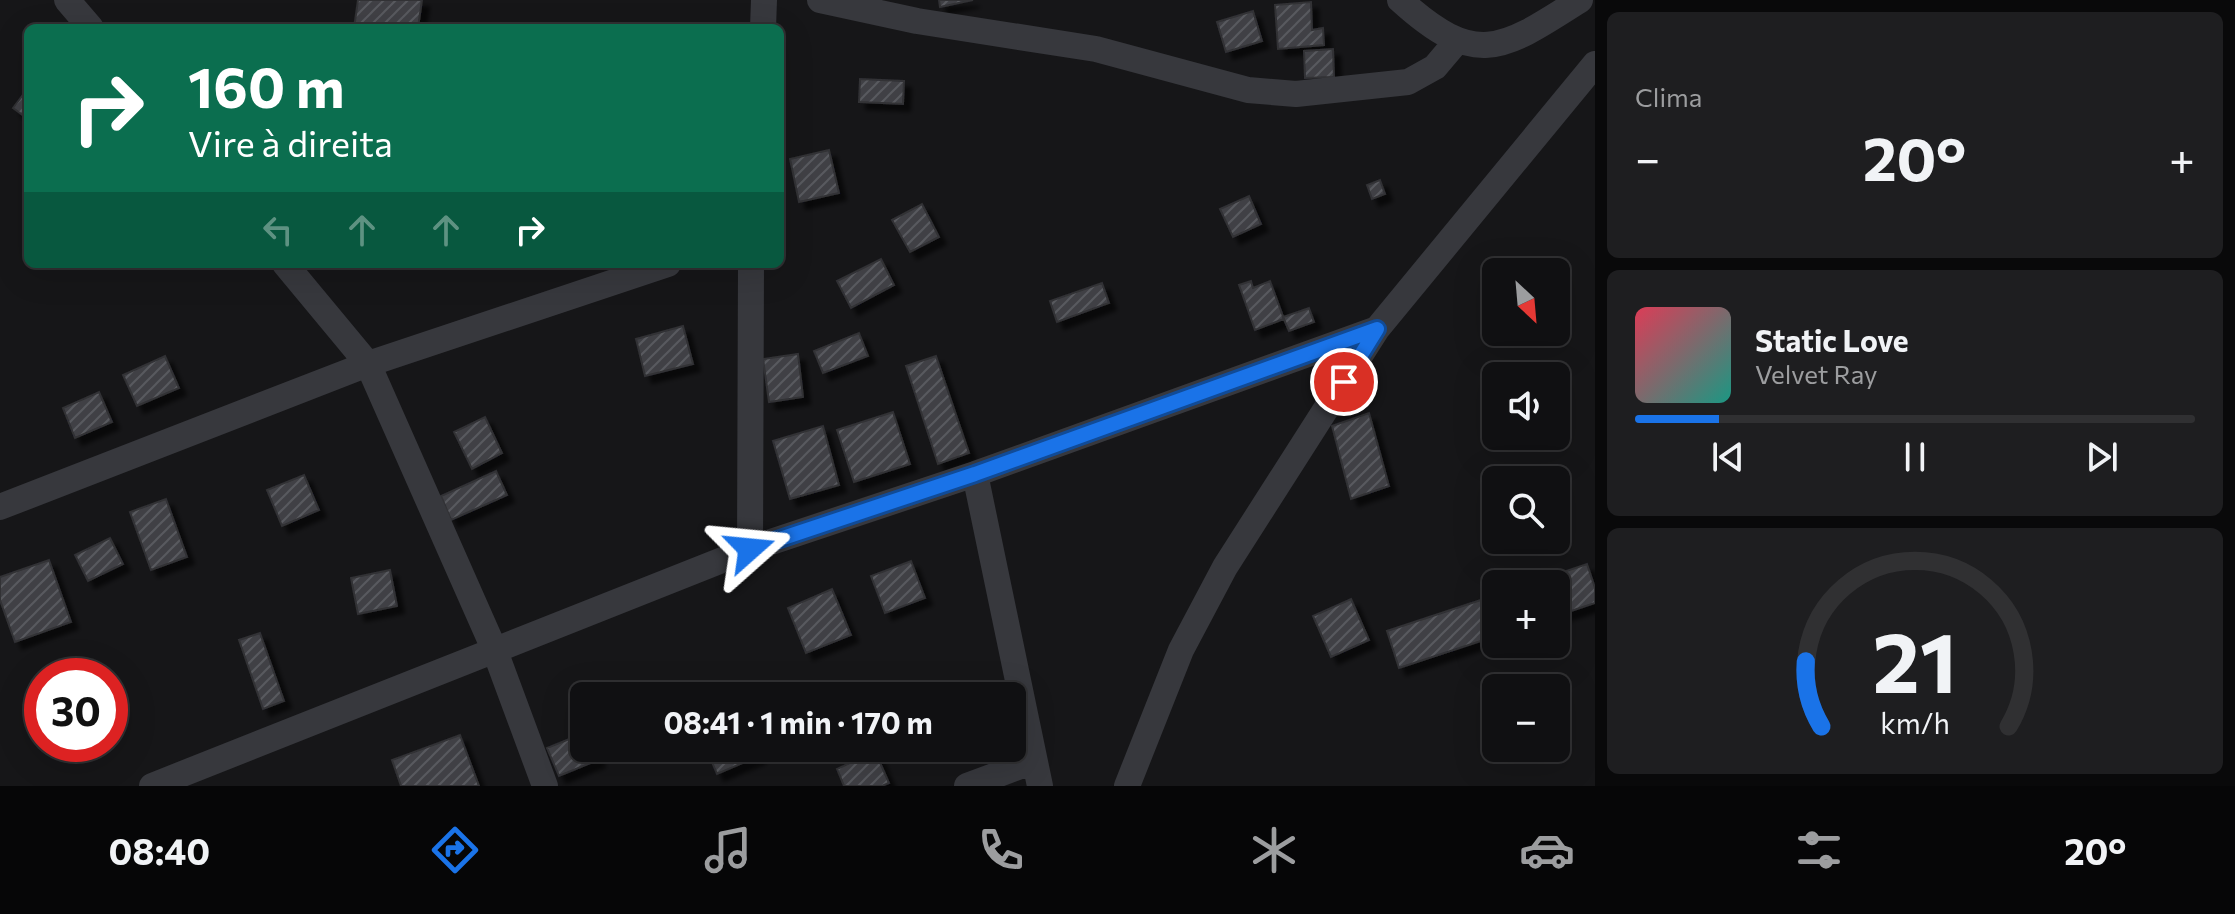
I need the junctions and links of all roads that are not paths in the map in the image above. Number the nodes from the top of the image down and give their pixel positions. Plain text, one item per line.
1 (67, 0) edge
2 (764, 0) edge
3 (820, 0) edge
4 (1400, 0) edge
5 (1580, 0) edge
6 (88, 24) edge
7 (763, 24) edge
8 (1457, 41) junction
9 (1595, 64) edge
10 (288, 268) edge
11 (656, 268) edge
12 (751, 268) edge
13 (1377, 329) junction
14 (368, 364) junction
15 (975, 474) junction
16 (0, 507) edge
17 (750, 549) junction
18 (495, 651) junction
19 (1037, 774) edge
20 (152, 786) edge
21 (545, 786) edge
22 (967, 786) edge
23 (1127, 786) edge

1 - 6 street
2 - 7 street
3 - 8 street
4 - 8 street
5 - 8 street
9 - 13 street
10 - 14 street
11 - 14 street
12 - 17 street
13 - 15 street
13 - 23 street
14 - 16 street
14 - 18 street
15 - 17 street
15 - 19 street
17 - 18 street
18 - 20 street
18 - 21 street
19 - 22 street

